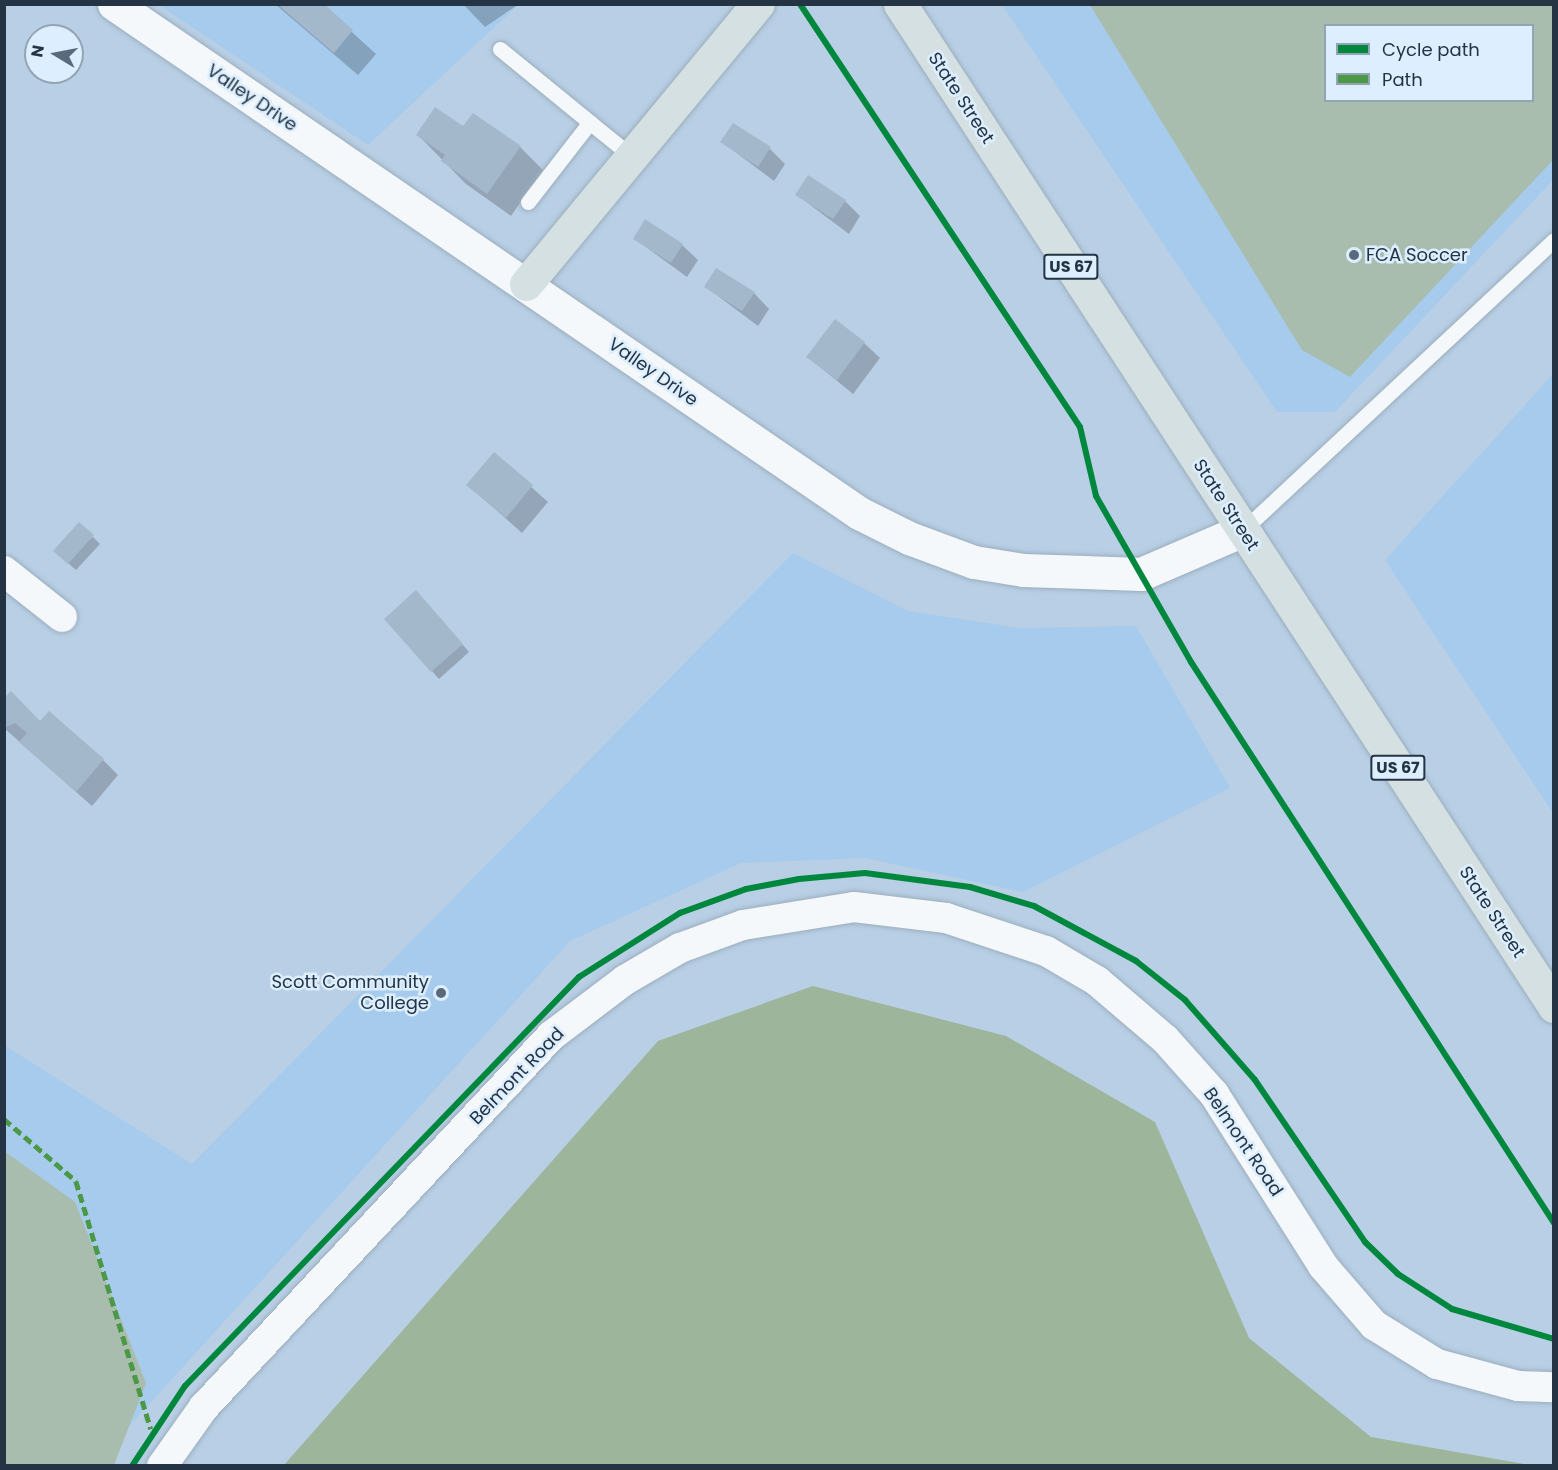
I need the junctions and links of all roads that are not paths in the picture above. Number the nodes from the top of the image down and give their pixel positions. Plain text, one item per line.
1 (114, 4) edge
2 (758, 4) edge
3 (900, 4) edge
4 (500, 50) dead end
5 (590, 122) junction
6 (630, 155) junction
7 (528, 202) dead end
8 (1554, 240) edge
9 (526, 284) junction
10 (1243, 530) junction
11 (4, 571) edge
12 (62, 617) dead end
13 (1554, 1006) edge
14 (1554, 1387) edge
15 (162, 1466) edge

1 - 9 street, Valley Drive
2 - 6 main road
3 - 10 main road, State Street / US 67
4 - 5 lane
5 - 6 lane
5 - 7 lane
6 - 9 main road
8 - 10 lane
9 - 10 street, Valley Drive
10 - 13 main road, State Street / US 67
11 - 12 street
14 - 15 street, Belmont Road

